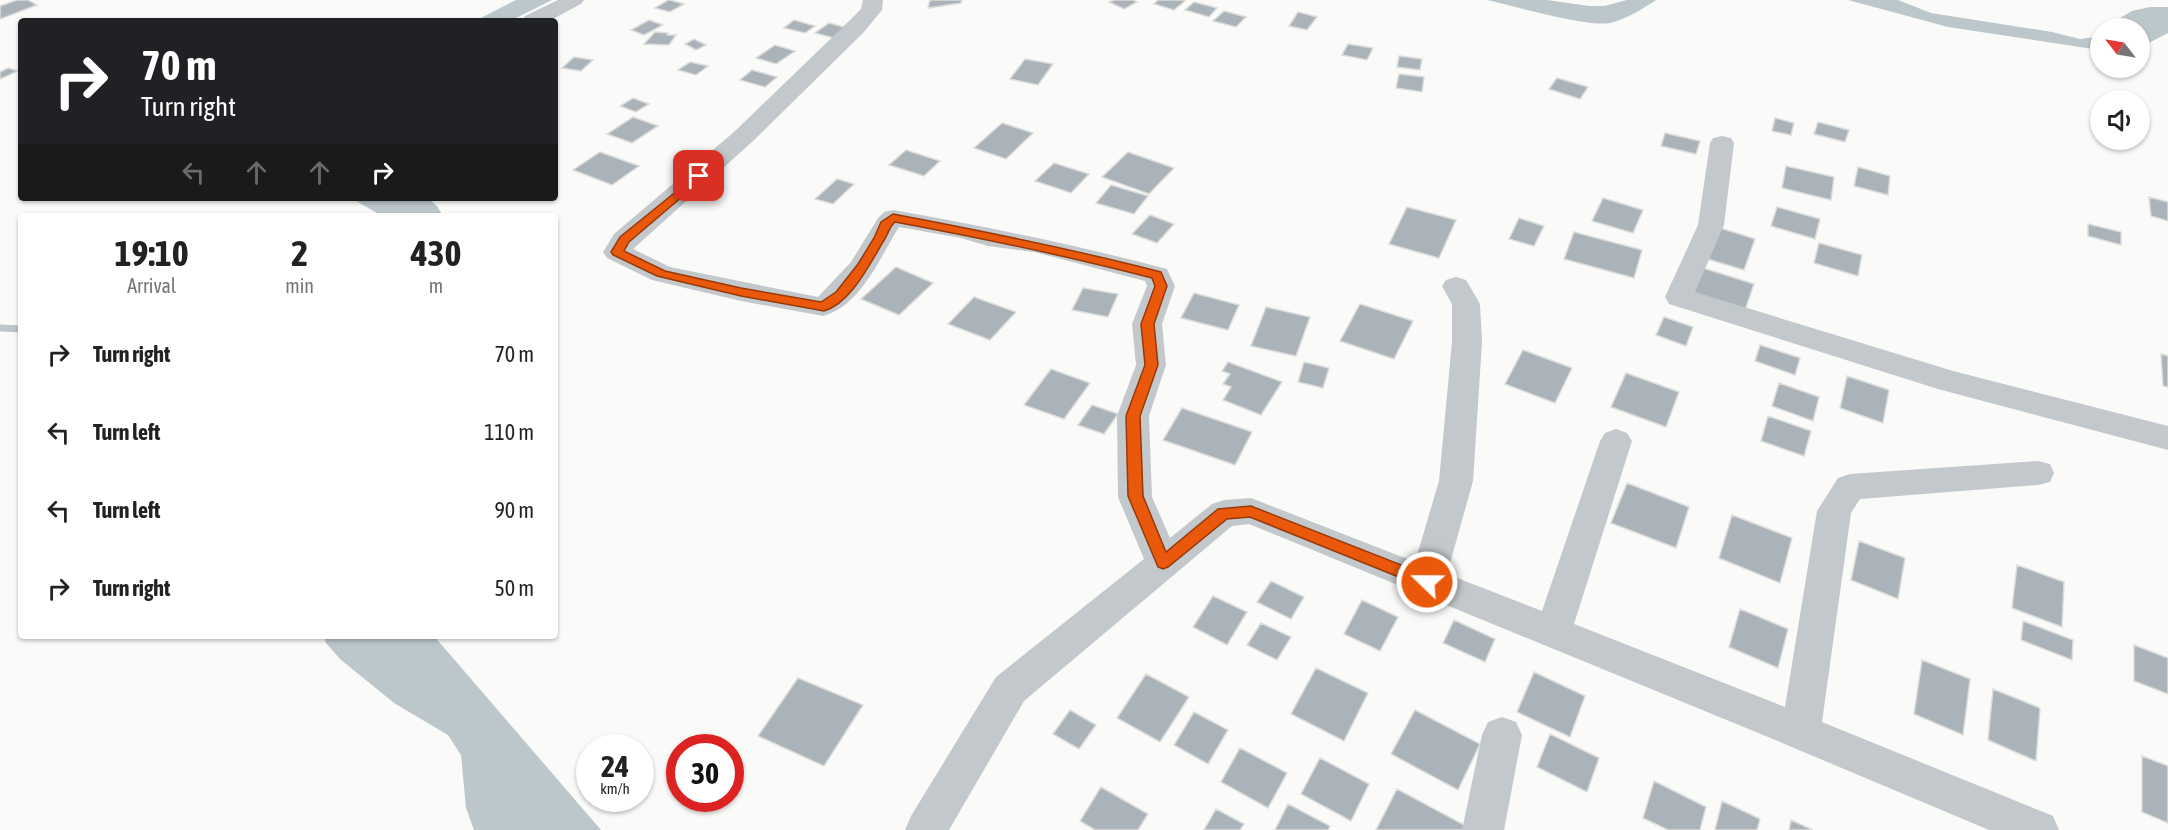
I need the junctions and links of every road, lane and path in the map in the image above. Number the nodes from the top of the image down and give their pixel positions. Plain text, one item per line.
1 (574, 0) edge
2 (873, 0) edge
3 (539, 18) edge
4 (1722, 143) dead end
5 (1456, 286) dead end
6 (2168, 438) edge
7 (1617, 441) dead end
8 (2038, 473) dead end
9 (1163, 563) junction
10 (1427, 582) junction
11 (1553, 632) junction
12 (1801, 732) junction
13 (1502, 735) dead end
14 (926, 830) edge
15 (1484, 830) edge
16 (2038, 830) edge

1 - 3 street
2 - 9 street
4 - 6 street
5 - 10 street
7 - 11 street
8 - 12 street
9 - 10 street
9 - 14 street
10 - 11 street
11 - 12 street
12 - 16 street
13 - 15 street

